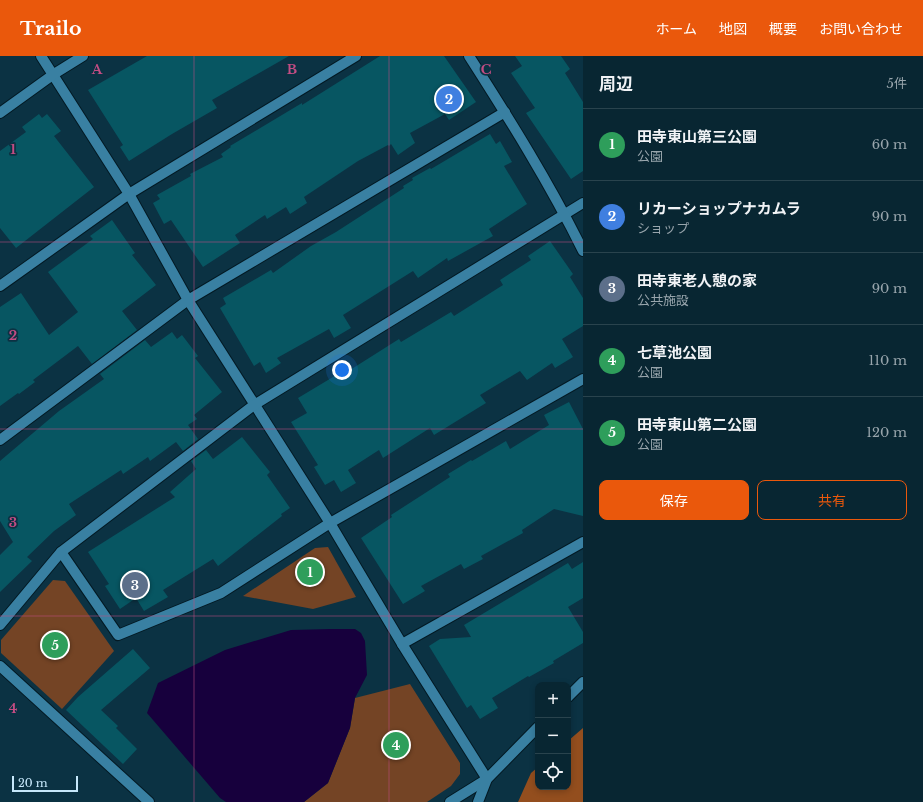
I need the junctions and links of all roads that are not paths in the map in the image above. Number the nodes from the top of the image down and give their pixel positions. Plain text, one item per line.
1 (41, 56) edge
2 (83, 56) edge
3 (356, 56) edge
4 (470, 56) edge
5 (54, 74) junction
6 (505, 112) junction
7 (0, 114) edge
8 (129, 194) junction
9 (583, 203) edge
10 (565, 215) junction
11 (583, 251) edge
12 (0, 286) edge
13 (188, 300) junction
14 (583, 380) edge
15 (254, 405) junction
16 (0, 440) edge
17 (330, 523) junction
18 (583, 542) edge
19 (61, 552) junction
20 (0, 624) edge
21 (402, 644) junction
22 (0, 666) edge
23 (583, 682) edge
24 (571, 694) edge
25 (535, 731) edge
26 (487, 779) junction
27 (149, 802) edge
28 (450, 802) edge
29 (478, 802) edge

1 - 5 street
2 - 5 street
3 - 8 street
4 - 6 street
5 - 7 street
5 - 8 street
6 - 10 street
6 - 13 street
8 - 12 street
8 - 13 street
9 - 10 street
10 - 11 street
10 - 15 street
13 - 15 street
13 - 16 street
14 - 17 street
15 - 17 street
15 - 19 street
17 - 19 street
17 - 21 street
18 - 21 street
19 - 20 street
21 - 26 street
22 - 27 street
23 - 24 street
25 - 26 street
26 - 28 street
26 - 29 street

